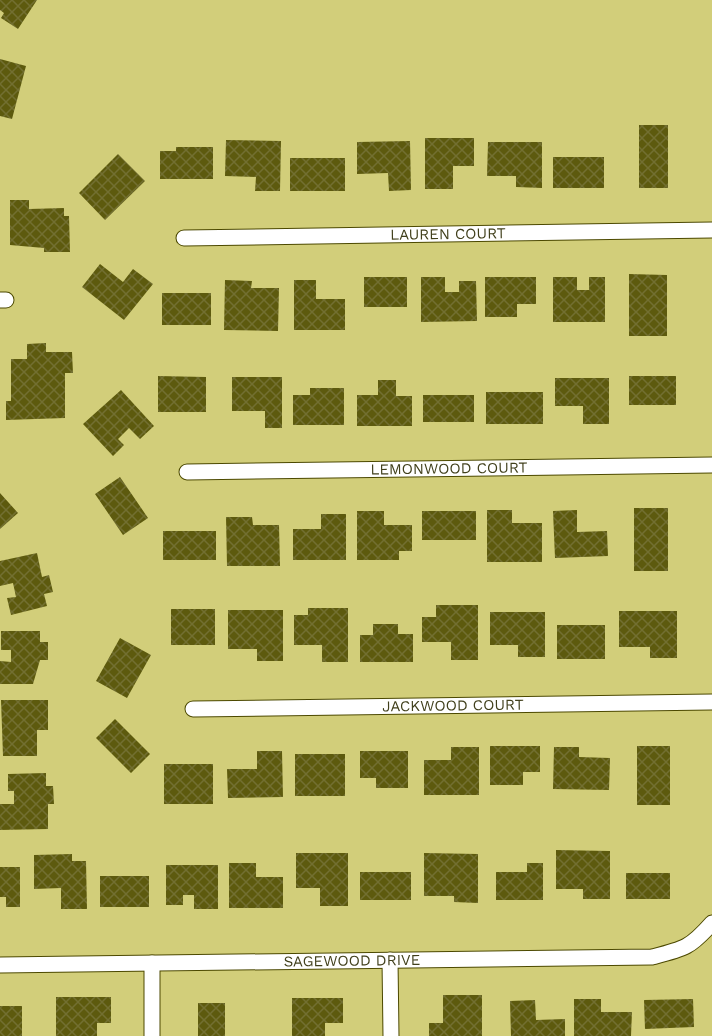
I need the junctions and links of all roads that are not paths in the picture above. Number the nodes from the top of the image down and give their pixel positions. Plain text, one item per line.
1 (712, 230) edge
2 (184, 238) dead end
3 (712, 465) edge
4 (187, 472) dead end
5 (712, 702) edge
6 (193, 709) dead end
7 (712, 923) edge
8 (390, 960) junction
9 (152, 963) junction
10 (0, 965) edge
11 (152, 1036) edge
12 (391, 1036) edge

1 - 2 street, LAUREN COURT
3 - 4 street, LEMONWOOD COURT
5 - 6 street, JACKWOOD COURT
7 - 8 street, SAGEWOOD DRIVE
8 - 9 street, SAGEWOOD DRIVE
8 - 12 street
9 - 10 street, SAGEWOOD DRIVE
9 - 11 street

